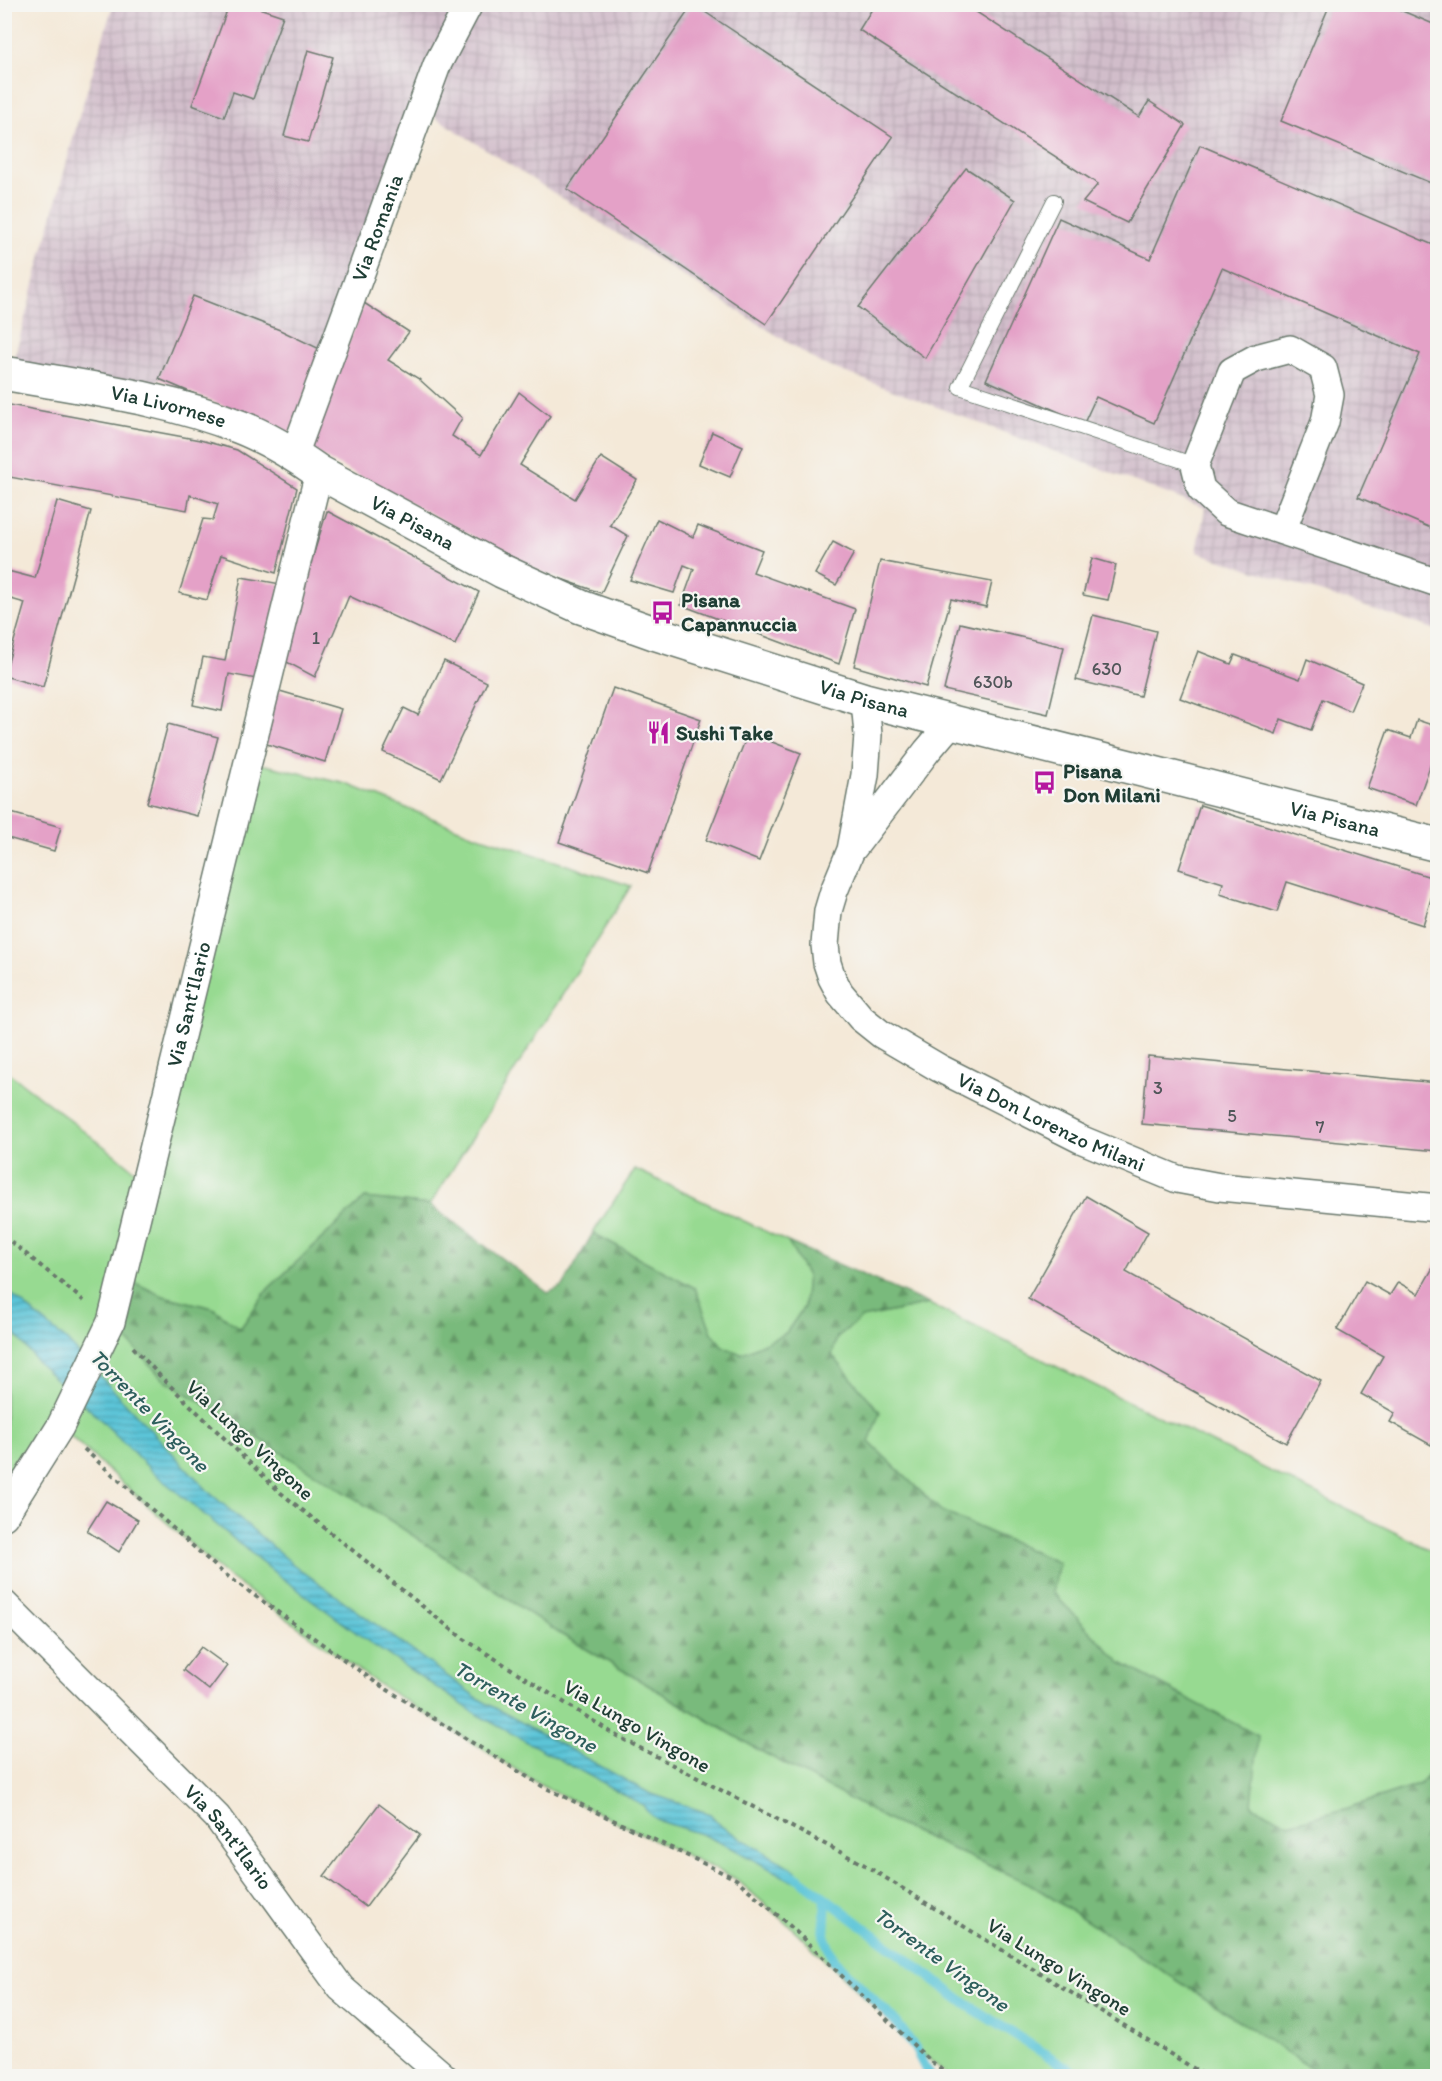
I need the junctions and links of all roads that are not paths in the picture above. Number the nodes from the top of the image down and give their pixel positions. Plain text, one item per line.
1 (469, 4) edge
2 (1054, 201) dead end
3 (4, 373) edge
4 (307, 464) junction
5 (1195, 465) junction
6 (1282, 531) junction
7 (1437, 582) edge
8 (866, 700) junction
9 (951, 723) junction
10 (1437, 844) edge
11 (851, 850) junction
12 (1437, 1208) edge
13 (4, 1516) edge
14 (4, 1604) edge
15 (443, 2076) edge

1 - 4 street, Via Romania
2 - 5 lane
3 - 4 main road, Via Livornese
4 - 8 main road, Via Pisana
4 - 13 street, Via Sant'Ilario
5 - 6 street
5 - 6 street
6 - 7 street
8 - 9 main road, Via Pisana
8 - 11 street, Via Don Lorenzo Milani
9 - 10 main road, Via Pisana
9 - 11 street, Via Don Lorenzo Milani
11 - 12 street, Via Don Lorenzo Milani
14 - 15 street, Via Sant'Ilario

